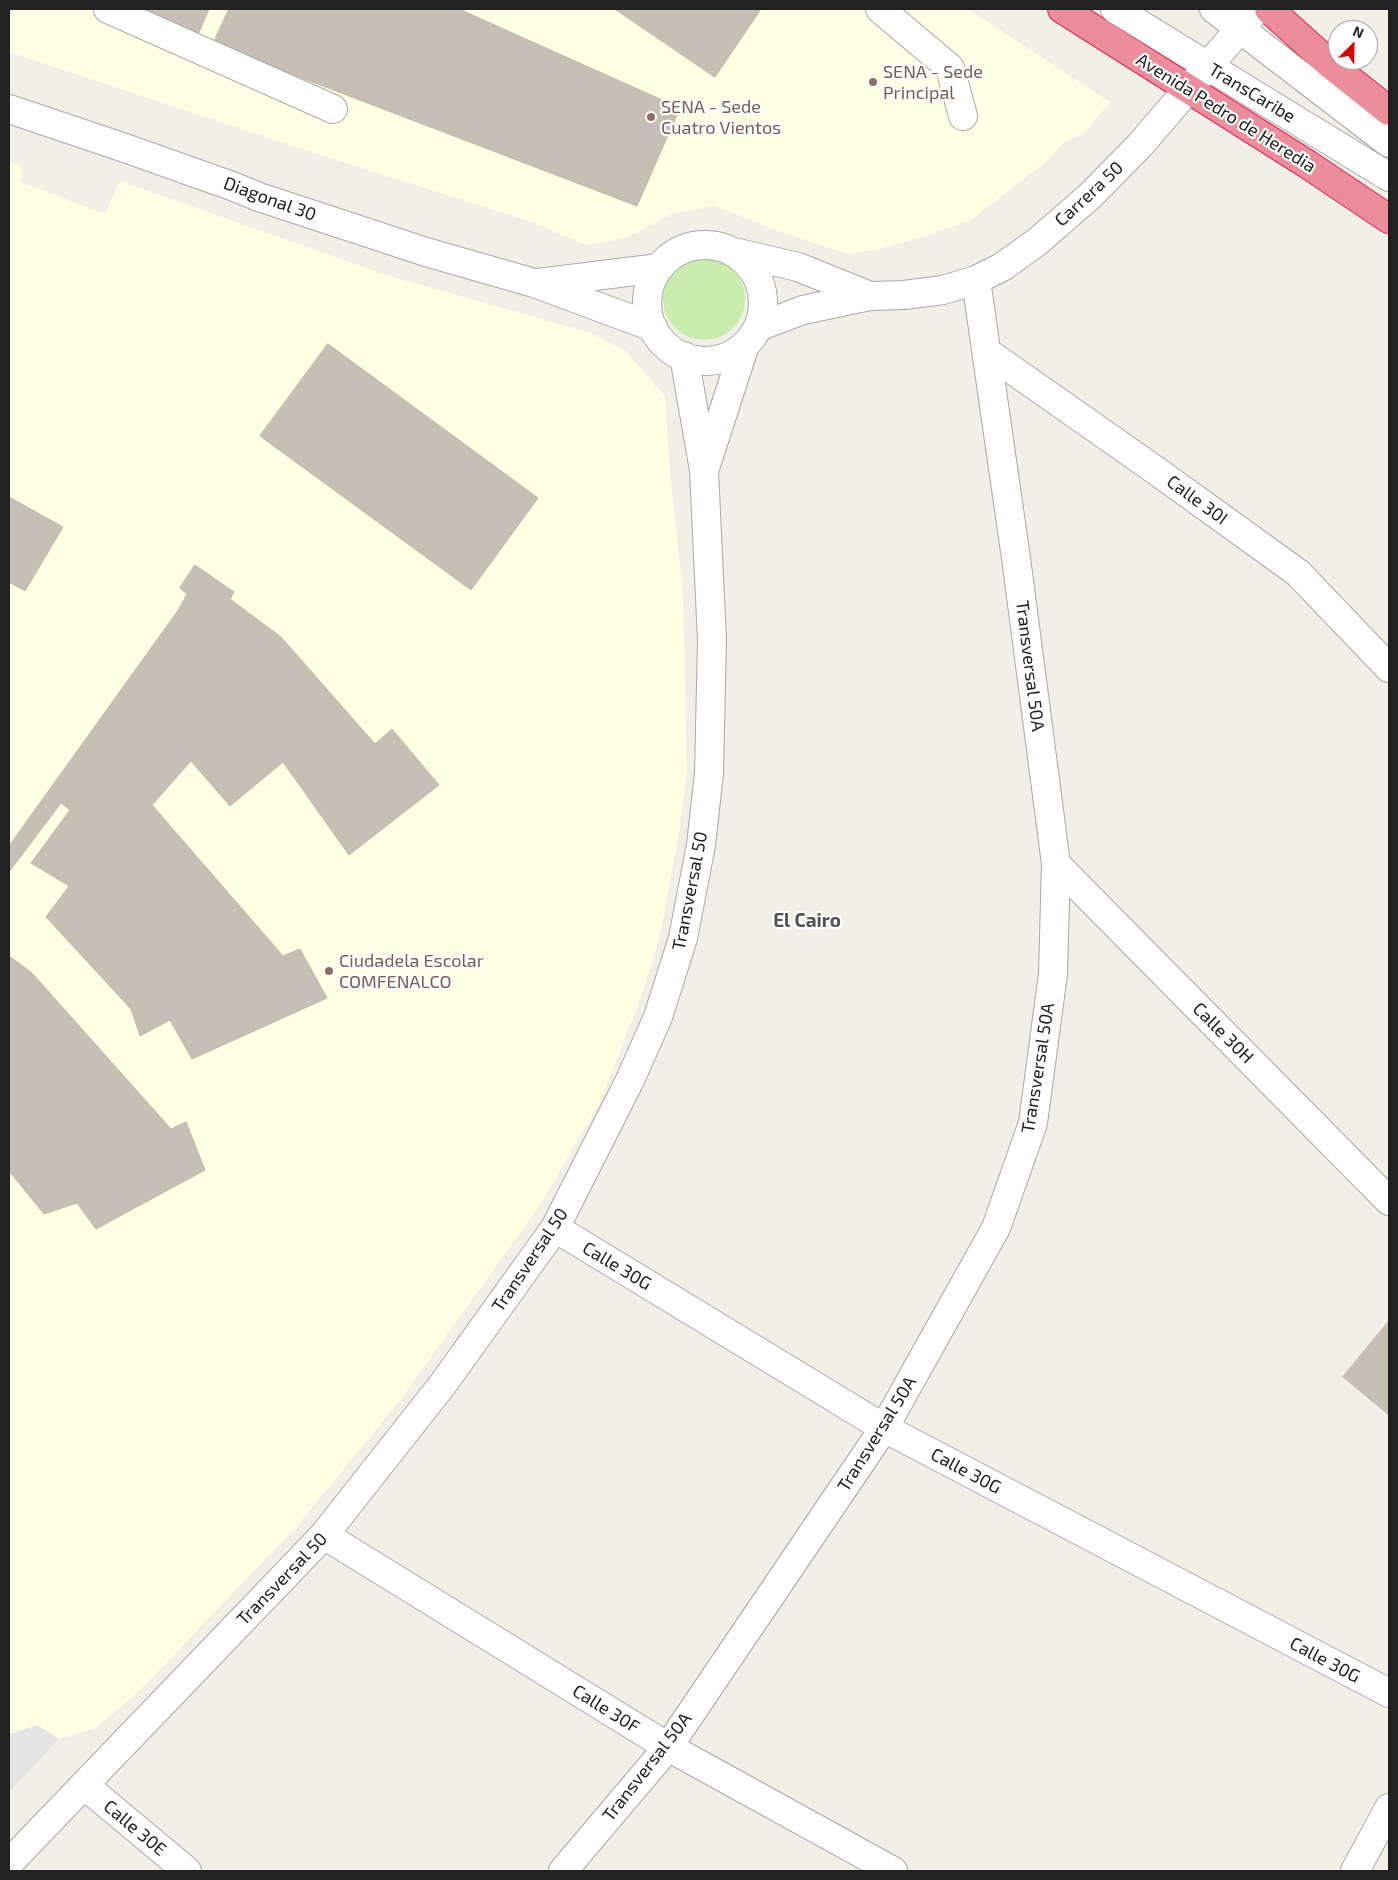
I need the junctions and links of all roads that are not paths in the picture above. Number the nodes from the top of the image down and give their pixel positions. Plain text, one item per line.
1 (108, 9) edge
2 (880, 9) edge
3 (1062, 9) edge
4 (1115, 9) edge
5 (1214, 9) edge
6 (1269, 9) edge
7 (1248, 19) edge
8 (1207, 66) junction
9 (1188, 88) junction
10 (9, 109) edge
11 (333, 109) dead end
12 (1389, 111) edge
13 (962, 116) dead end
14 (1389, 143) edge
15 (1389, 177) edge
16 (1389, 219) edge
17 (732, 252) junction
18 (658, 268) junction
19 (976, 280) junction
20 (534, 283) junction
21 (870, 296) junction
22 (653, 327) junction
23 (752, 336) junction
24 (987, 352) junction
25 (684, 356) junction
26 (704, 470) junction
27 (1389, 668) edge
28 (1056, 864) junction
29 (1388, 1198) edge
30 (555, 1228) junction
31 (884, 1428) junction
32 (324, 1535) junction
33 (1389, 1694) edge
34 (668, 1747) junction
35 (84, 1785) junction
36 (1389, 1808) edge
37 (9, 1863) edge
38 (187, 1871) edge
39 (562, 1871) edge
40 (893, 1871) edge
41 (1355, 1871) edge

1 - 11 street
2 - 13 street
3 - 9 highway, Avenida Pedro de Heredia
4 - 8 street, TransCaribe
5 - 7 street
6 - 12 highway
7 - 8 street, Carrera 50
7 - 14 street
8 - 9 street, Carrera 50
8 - 15 street, TransCaribe
9 - 16 highway, Avenida Pedro de Heredia
9 - 19 street, Carrera 50
10 - 20 street, Diagonal 30
17 - 18 street
17 - 21 street, Carrera 50
17 - 23 street
18 - 20 street, Diagonal 30
18 - 22 street
19 - 21 street, Carrera 50
19 - 24 street, Transversal 50A
20 - 22 street, Diagonal 30
21 - 23 street, Carrera 50
22 - 25 street
23 - 25 street
23 - 26 street, Transversal 50
24 - 27 street, Calle 30I
24 - 28 street, Transversal 50A
25 - 26 street, Transversal 50
26 - 30 street, Transversal 50
28 - 29 street, Calle 30H
28 - 31 street, Transversal 50A
30 - 31 street, Calle 30G
30 - 32 street, Transversal 50
31 - 33 street, Calle 30G
31 - 34 street, Transversal 50A
32 - 34 street, Calle 30F
32 - 35 street, Transversal 50
34 - 39 street, Transversal 50A
34 - 40 street, Calle 30F
35 - 37 street, Transversal 50
35 - 38 street, Calle 30E
36 - 41 street

